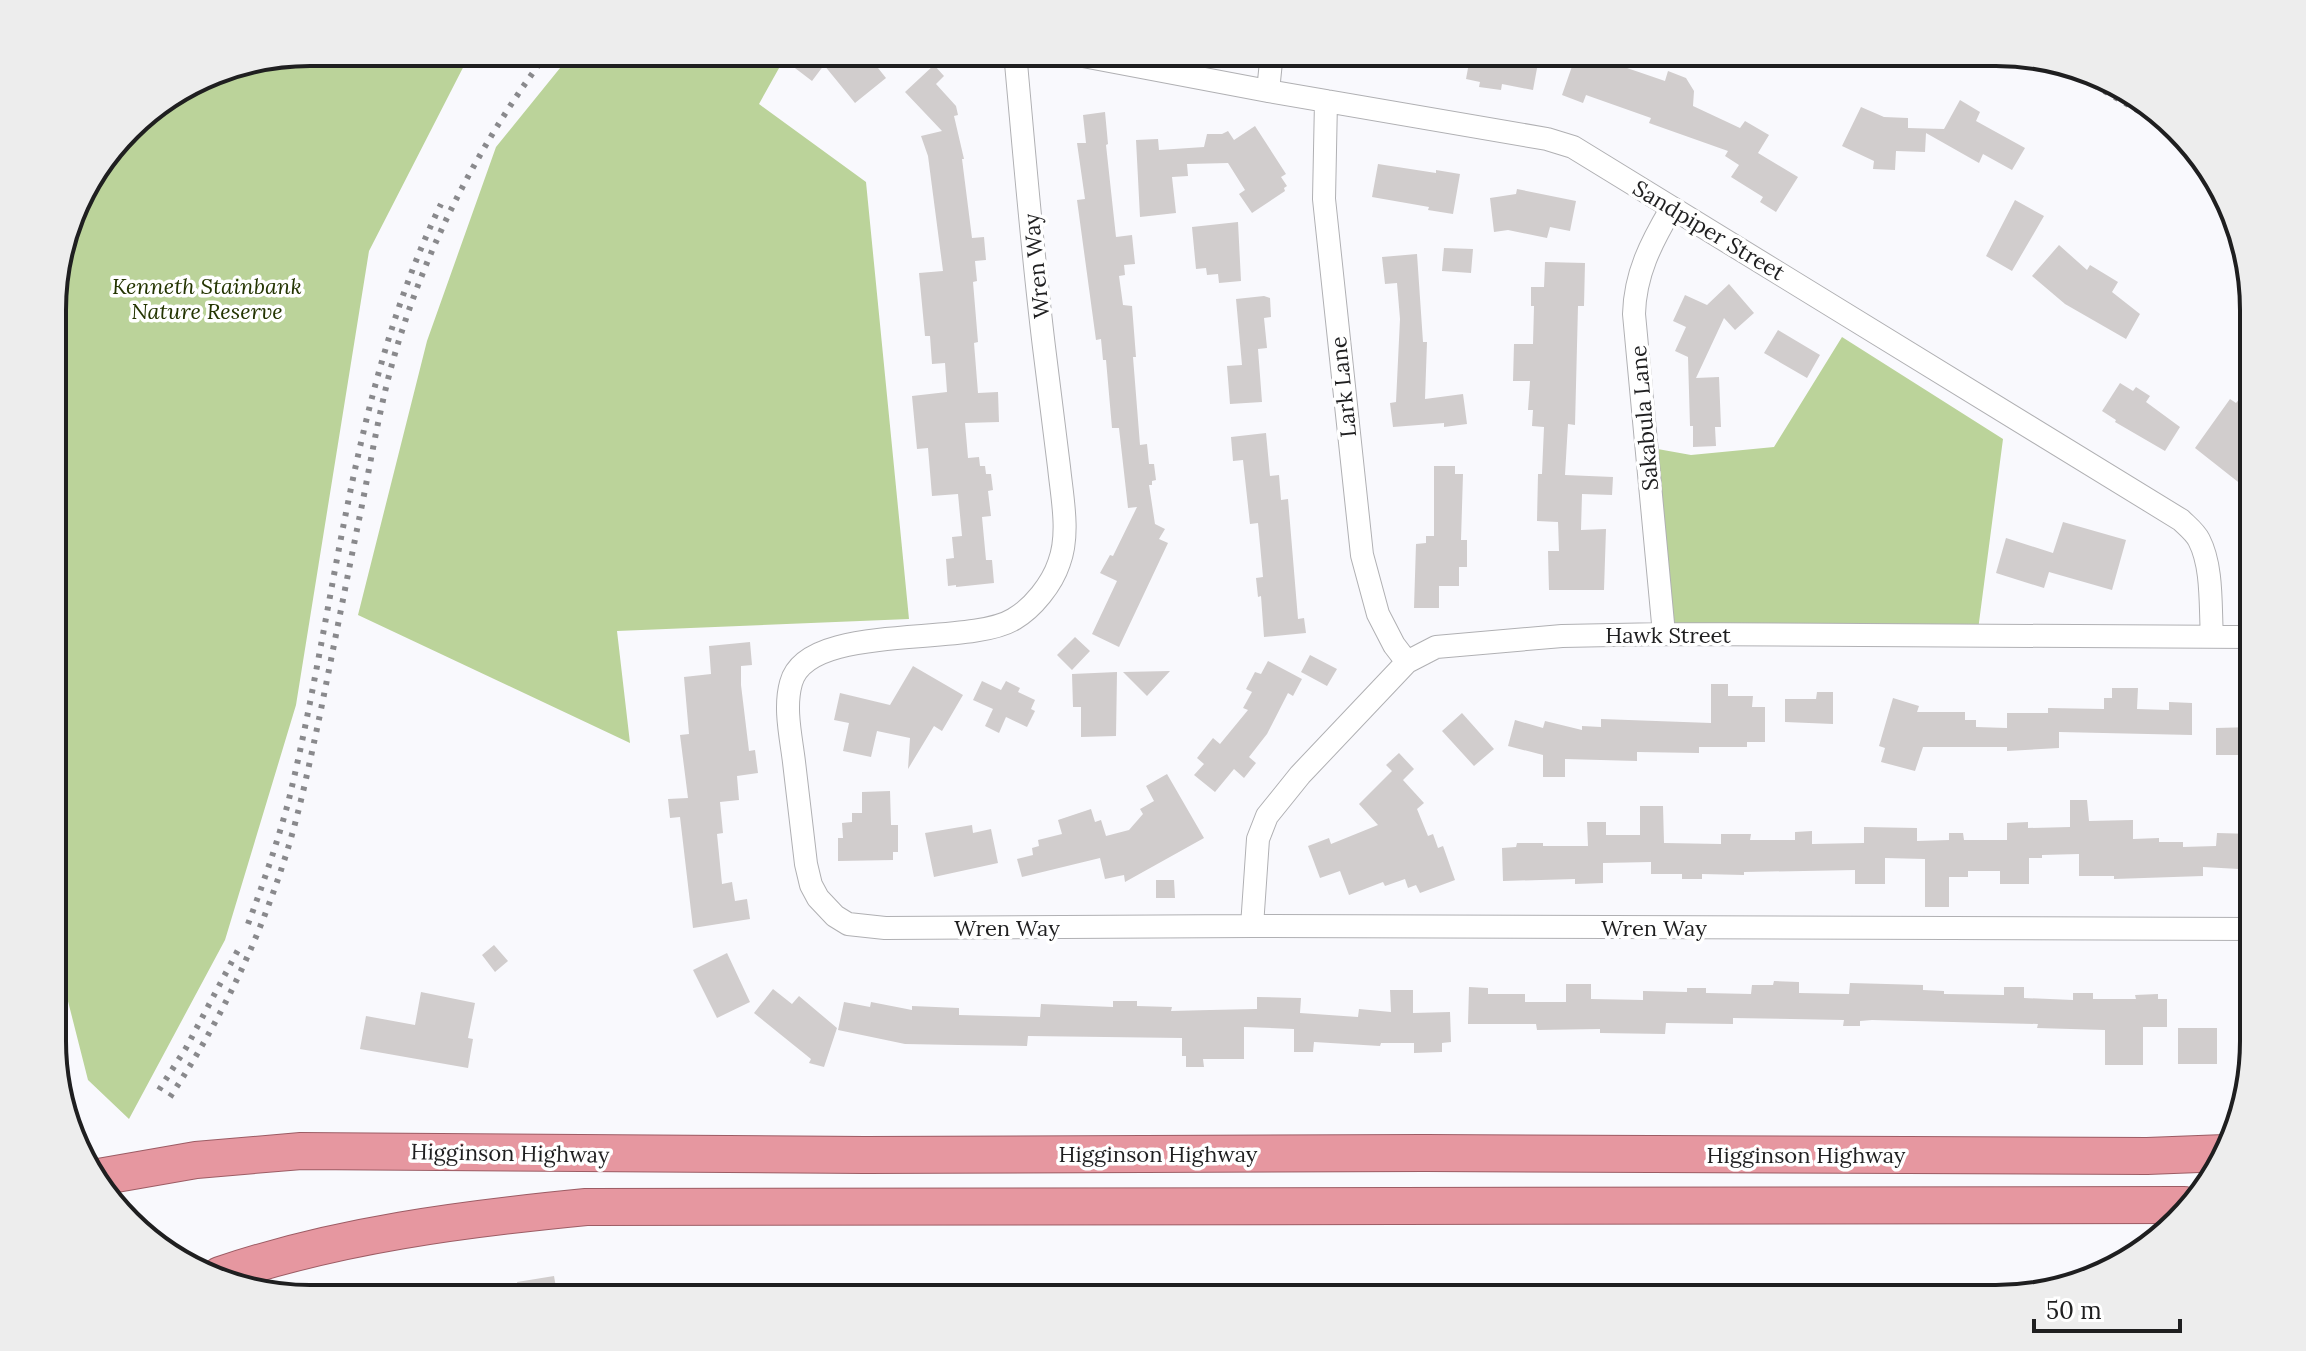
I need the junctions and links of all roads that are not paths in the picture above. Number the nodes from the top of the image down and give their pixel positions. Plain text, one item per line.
1 (1016, 66) edge
2 (1136, 66) edge
3 (1271, 66) edge
4 (1268, 91) junction
5 (1326, 101) junction
6 (1671, 209) junction
7 (1664, 634) junction
8 (2212, 637) junction
9 (2239, 637) edge
10 (1407, 662) junction
11 (1252, 926) junction
12 (2239, 929) edge
13 (2212, 1154) edge
14 (106, 1176) edge
15 (2176, 1205) edge
16 (351, 1241) junction
17 (233, 1272) edge
18 (263, 1280) edge

1 - 11 street, Wren Way
2 - 4 street, Sandpiper Street
3 - 4 street
4 - 5 street, Sandpiper Street
5 - 6 street, Sandpiper Street
5 - 10 street, Lark Lane
6 - 7 street, Sakabula Lane
6 - 8 street, Sandpiper Street
7 - 8 street, Hawk Street
7 - 10 street, Hawk Street
8 - 9 street, Hawk Street
10 - 11 street, Hawk Street
11 - 12 street, Wren Way
13 - 14 highway, Higginson Highway
15 - 16 highway
16 - 17 highway
16 - 18 highway

